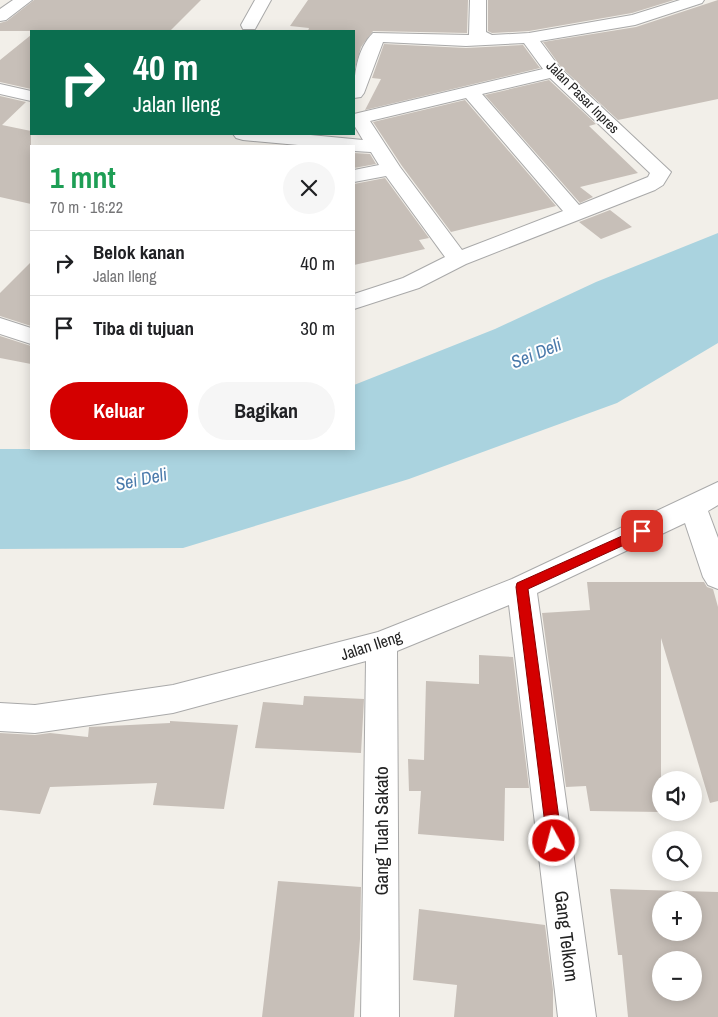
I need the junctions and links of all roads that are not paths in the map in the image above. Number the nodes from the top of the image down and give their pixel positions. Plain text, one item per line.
1 (24, 0) edge
2 (263, 0) edge
3 (478, 0) edge
4 (696, 0) edge
5 (0, 16) edge
6 (249, 25) dead end
7 (529, 38) junction
8 (484, 39) junction
9 (554, 72) junction
10 (0, 89) edge
11 (469, 91) junction
12 (355, 93) dead end
13 (30, 96) edge
14 (253, 135) edge
15 (377, 147) junction
16 (391, 169) junction
17 (355, 176) edge
18 (576, 214) junction
19 (458, 259) junction
20 (355, 302) edge
21 (0, 326) edge
22 (30, 336) edge
23 (718, 492) edge
24 (693, 508) junction
25 (718, 577) edge
26 (522, 587) junction
27 (382, 644) junction
28 (0, 717) edge
29 (380, 1017) edge
30 (577, 1017) edge

1 - 5 street
2 - 6 street
3 - 8 street
4 - 7 street
7 - 8 street
7 - 9 street, Jalan Pasar Inpres
8 - 12 street
9 - 11 street
9 - 18 street, Jalan Pasar Inpres
10 - 13 street
11 - 15 street
11 - 18 street
14 - 15 street
15 - 16 street
16 - 17 street
16 - 19 street
18 - 19 street
19 - 20 street
21 - 22 street
23 - 24 street, Jalan Ileng
24 - 25 street
24 - 26 street, Jalan Ileng
26 - 27 street, Jalan Ileng
26 - 30 street, Gang Telkom
27 - 28 street, Jalan Ileng
27 - 29 street, Gang Tuah Sakato

